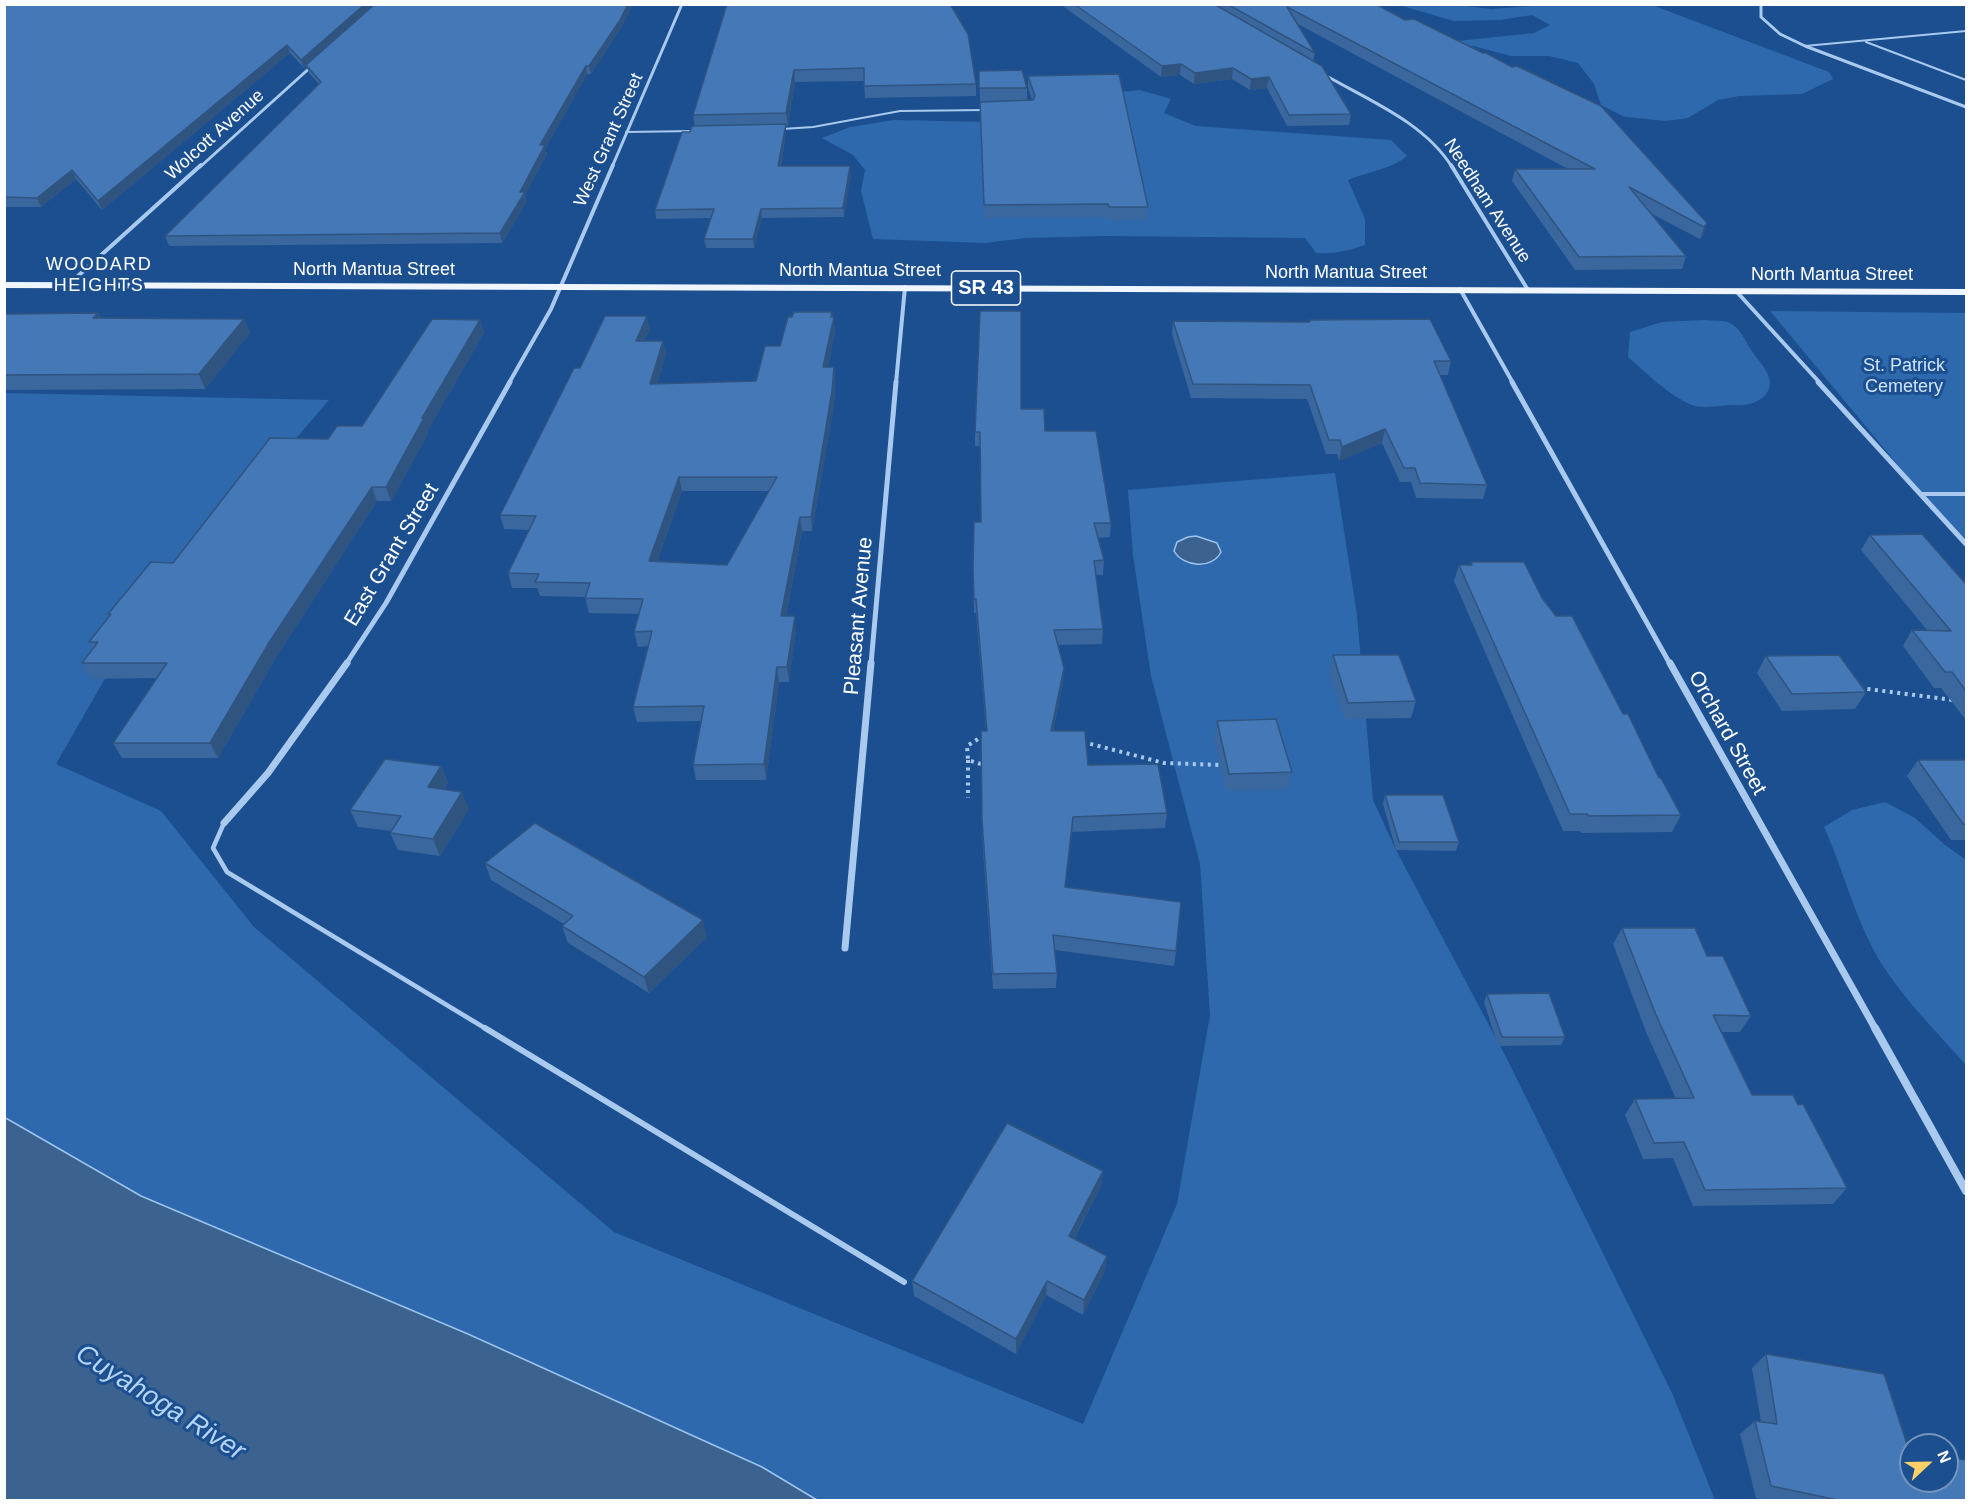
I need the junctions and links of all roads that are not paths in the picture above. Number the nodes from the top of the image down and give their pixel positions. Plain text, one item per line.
1 (682, 4) edge
2 (1761, 4) edge
3 (1966, 31) edge
4 (1864, 41) junction
5 (1804, 46) junction
6 (319, 60) edge
7 (1314, 69) edge
8 (1966, 80) edge
9 (1966, 107) edge
10 (995, 109) edge
11 (774, 130) edge
12 (695, 131) edge
13 (626, 132) junction
14 (4, 285) edge
15 (68, 285) junction
16 (560, 286) junction
17 (905, 287) junction
18 (1460, 289) junction
19 (1528, 290) junction
20 (1736, 291) junction
21 (1966, 292) edge
22 (1922, 494) junction
23 (1966, 494) edge
24 (1966, 544) edge
25 (224, 822) joint
26 (845, 948) dead end
27 (1966, 1191) edge
28 (904, 1281) dead end

1 - 13 street, West Grant Street
2 - 5 street
3 - 4 lane
4 - 5 lane
4 - 8 lane
5 - 9 street
6 - 15 street, Wolcott Avenue
7 - 19 street, Needham Avenue
10 - 11 lane
12 - 13 lane
13 - 16 street, West Grant Street
14 - 15 main road, North Mantua Street / SR 43
15 - 16 main road, North Mantua Street / SR 43
16 - 17 main road, North Mantua Street / SR 43
16 - 25 street, East Grant Street
17 - 18 main road, North Mantua Street / SR 43
17 - 26 street, Pleasant Avenue
18 - 19 main road, North Mantua Street / SR 43
18 - 27 street, Orchard Street
19 - 20 main road, North Mantua Street / SR 43
20 - 21 main road, North Mantua Street / SR 43
20 - 22 street
22 - 23 lane
22 - 24 street
25 - 28 lane

